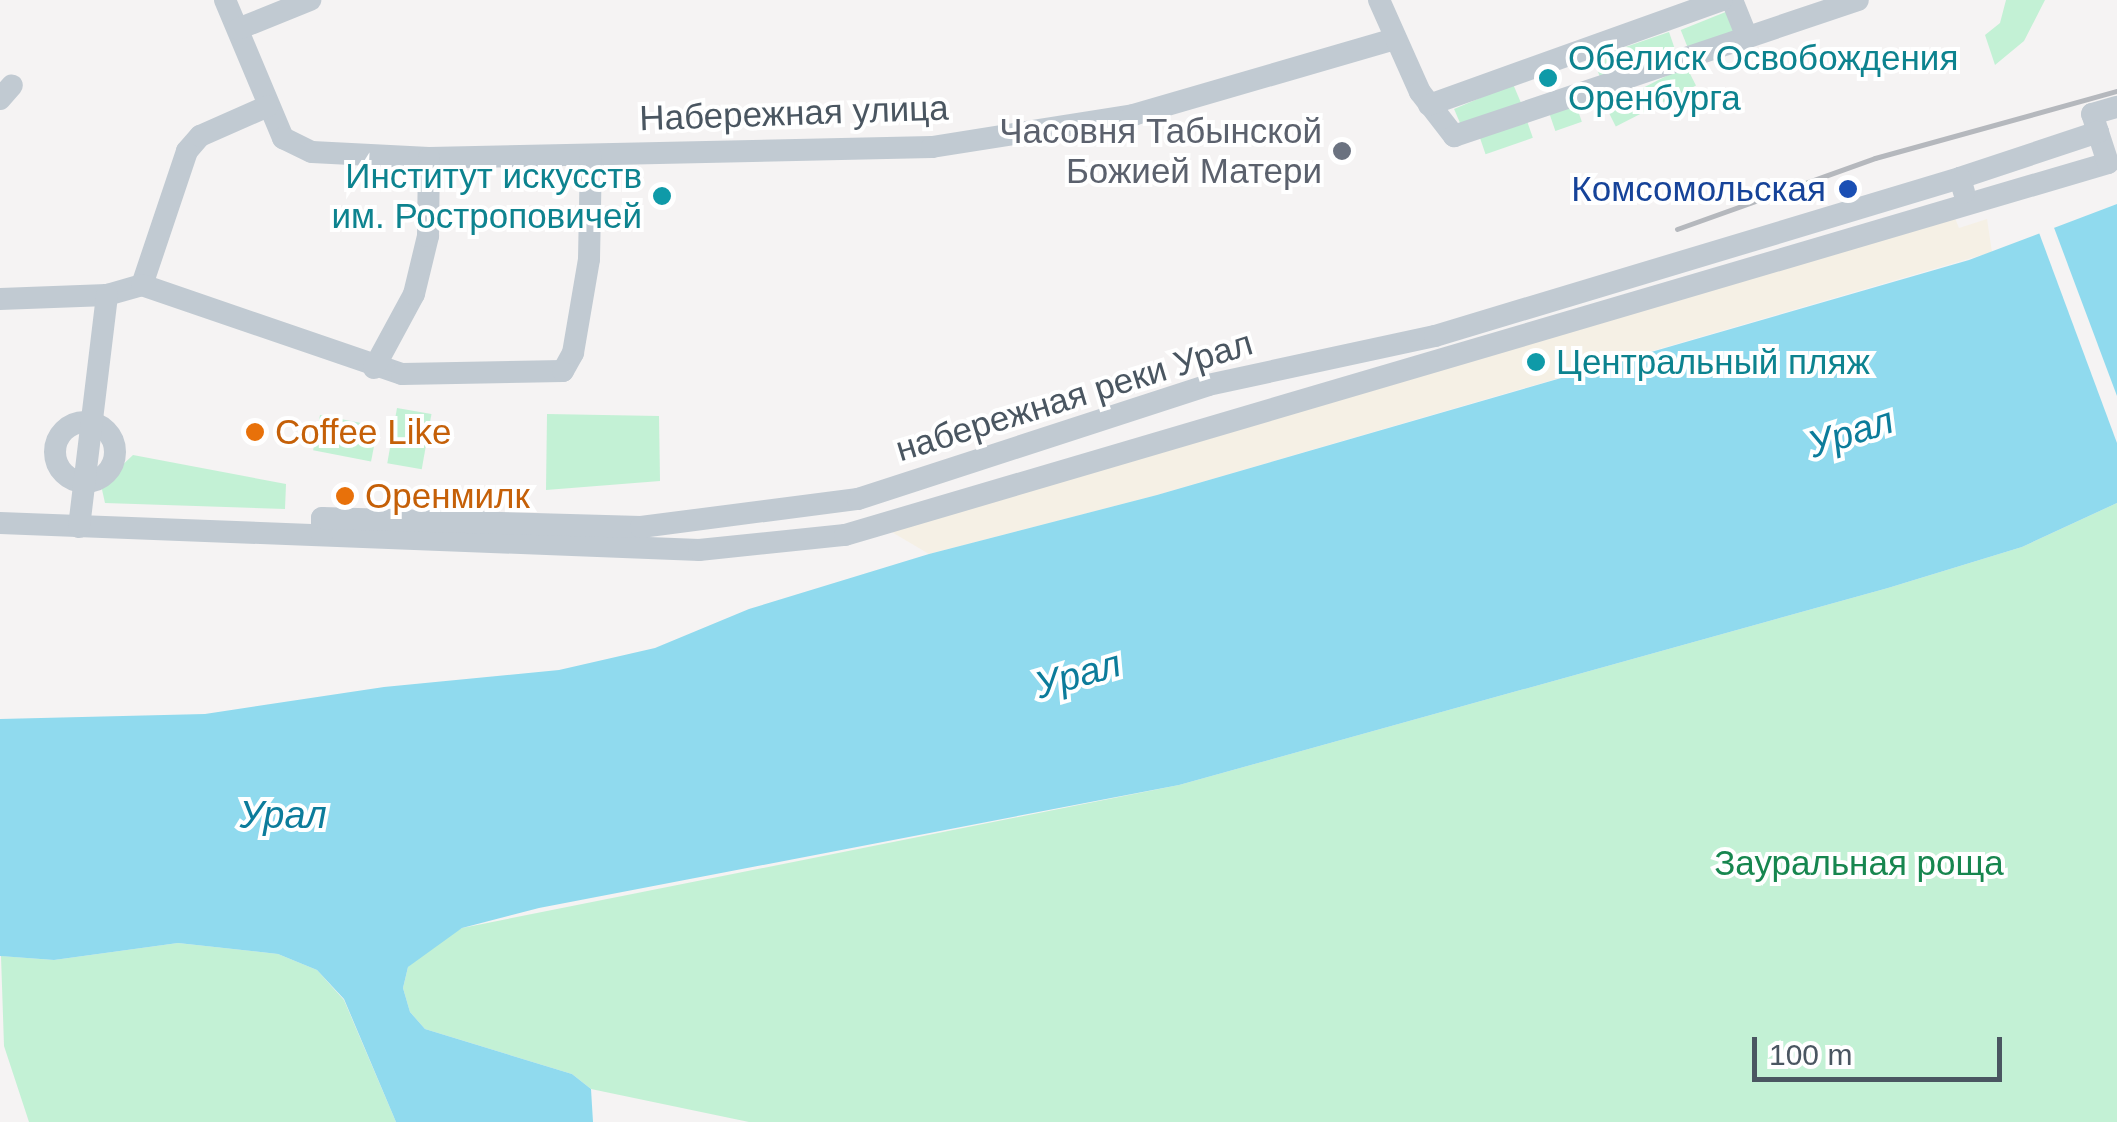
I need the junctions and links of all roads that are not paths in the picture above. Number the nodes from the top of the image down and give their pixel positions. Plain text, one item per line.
1 (226, 0) edge
2 (310, 0) edge
3 (1379, 0) edge
4 (1722, 0) edge
5 (1732, 0) edge
6 (1858, 0) edge
7 (1668, 20) junction
8 (238, 29) junction
9 (1394, 38) junction
10 (1747, 38) junction
11 (1572, 54) junction
12 (1684, 60) junction
13 (1524, 70) junction
14 (1585, 92) junction
15 (1429, 105) junction
16 (268, 106) junction
17 (2117, 106) edge
18 (1538, 108) junction
19 (2106, 142) edge
20 (592, 156) junction
21 (429, 158) junction
22 (1960, 178) junction
23 (1968, 206) junction
24 (1856, 209) junction
25 (1864, 236) junction
26 (1644, 271) junction
27 (142, 285) junction
28 (107, 294) junction
29 (1652, 296) junction
30 (0, 299) edge
31 (1518, 311) junction
32 (1527, 335) junction
33 (1304, 364) junction
34 (374, 368) junction
35 (1208, 385) junction
36 (1314, 398) junction
37 (91, 424) junction
38 (1221, 425) junction
39 (1063, 437) junction
40 (1073, 469) junction
41 (962, 470) junction
42 (84, 482) junction
43 (858, 500) junction
44 (970, 500) junction
45 (0, 523) edge
46 (79, 527) junction
47 (864, 528) junction
48 (322, 534) junction

1 - 8 street
2 - 8 street
3 - 9 street
4 - 7 street
5 - 10 street
6 - 10 street
7 - 11 street
7 - 12 street
8 - 16 street
9 - 15 street
9 - 20 street, Набережная улица
10 - 12 street
11 - 13 street
11 - 14 street
12 - 14 street
13 - 15 street
13 - 18 street
14 - 18 street
15 - 18 street
16 - 21 street, Набережная улица
16 - 27 street
17 - 19 street, набережная реки Урал
19 - 22 street, набережная реки Урал
19 - 23 street, набережная реки Урал
20 - 21 street, Набережная улица
20 - 34 street
21 - 34 street
22 - 23 street
22 - 24 street, набережная реки Урал
23 - 25 street, набережная реки Урал
24 - 25 street
24 - 26 street, набережная реки Урал
25 - 29 street, набережная реки Урал
26 - 29 street
26 - 31 street, набережная реки Урал
27 - 28 street
27 - 34 street
28 - 30 street
28 - 37 street
29 - 32 street, набережная реки Урал
31 - 32 street
31 - 33 street, набережная реки Урал
32 - 36 street, набережная реки Урал
33 - 35 street, набережная реки Урал
33 - 36 street
35 - 38 street
35 - 39 street, набережная реки Урал
36 - 38 street, набережная реки Урал
37 - 42 street
37 - 42 street
38 - 40 street, набережная реки Урал
39 - 40 street
39 - 41 street, набережная реки Урал
40 - 44 street, набережная реки Урал
41 - 43 street, набережная реки Урал
41 - 44 street
42 - 46 street
43 - 47 street
43 - 48 street, набережная реки Урал
44 - 47 street, набережная реки Урал
45 - 46 street, набережная реки Урал
46 - 48 street, набережная реки Урал
47 - 48 street, набережная реки Урал

